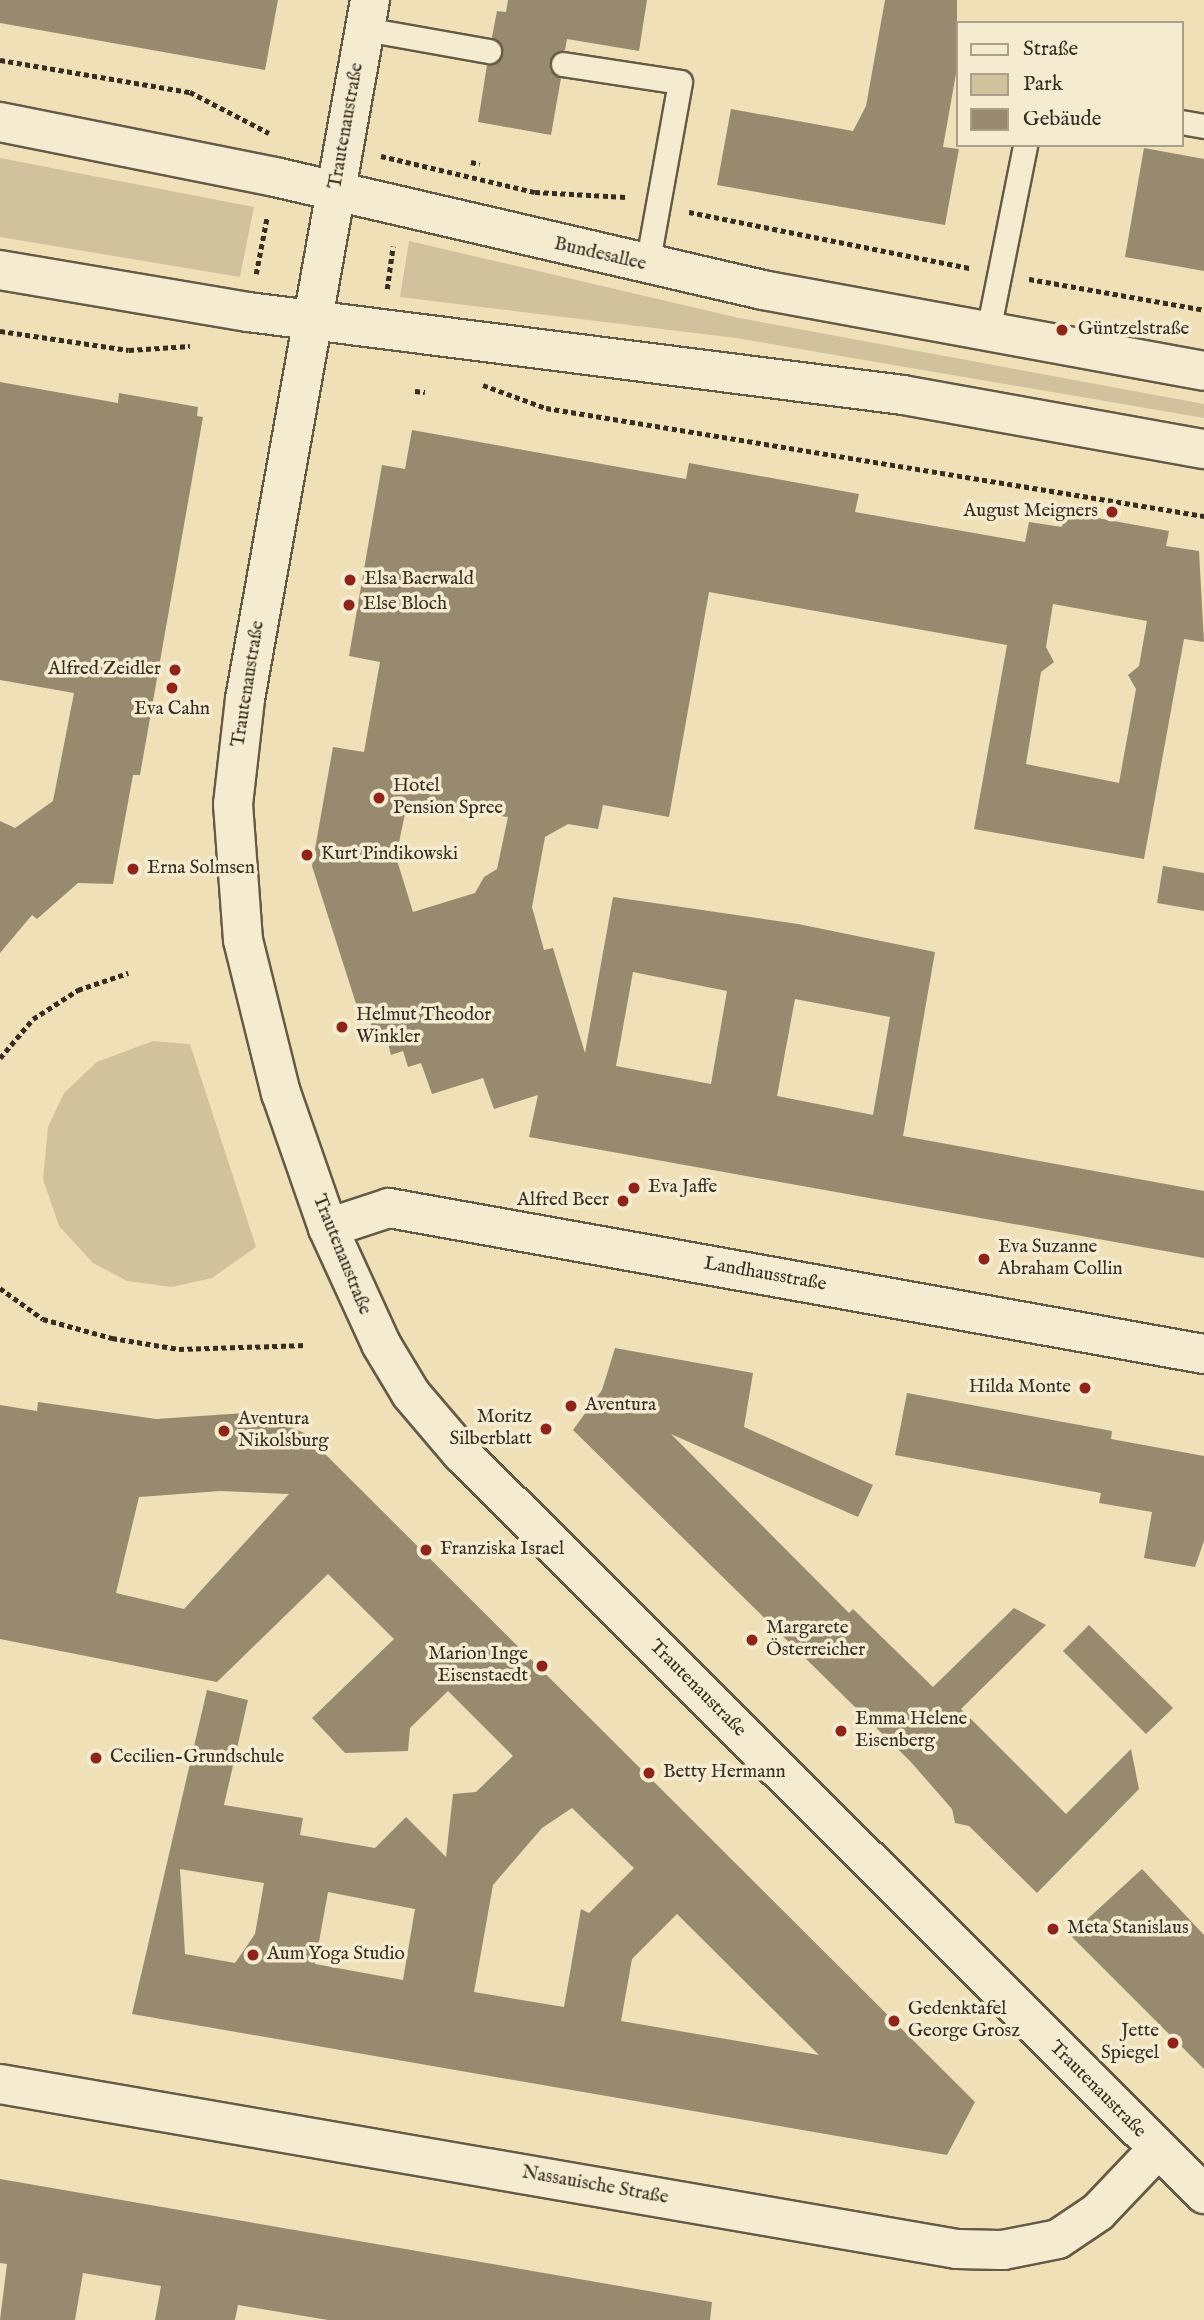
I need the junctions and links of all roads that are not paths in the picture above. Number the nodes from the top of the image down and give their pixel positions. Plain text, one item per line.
1 (367, 14) edge
2 (489, 51) dead end
3 (563, 64) dead end
4 (1183, 121) edge
5 (0, 122) edge
6 (1204, 126) edge
7 (1025, 147) edge
8 (336, 191) junction
9 (647, 266) junction
10 (0, 270) edge
11 (314, 320) junction
12 (988, 331) junction
13 (1204, 371) edge
14 (1204, 449) edge
15 (328, 1228) junction
16 (1204, 1354) edge
17 (0, 2084) edge
18 (1157, 2150) junction
19 (1204, 2194) edge

1 - 2 lane
1 - 8 street, Trautenaustraße
3 - 9 lane
4 - 6 lane
5 - 8 street, Bundesallee
7 - 12 lane
8 - 9 street, Bundesallee
8 - 11 street, Trautenaustraße
9 - 12 street, Bundesallee
10 - 11 street
11 - 14 street
11 - 15 street, Trautenaustraße
12 - 13 street, Bundesallee
15 - 16 street, Landhausstraße
15 - 18 street, Trautenaustraße
17 - 18 street, Nassauische Straße
18 - 19 street, Trautenaustraße

